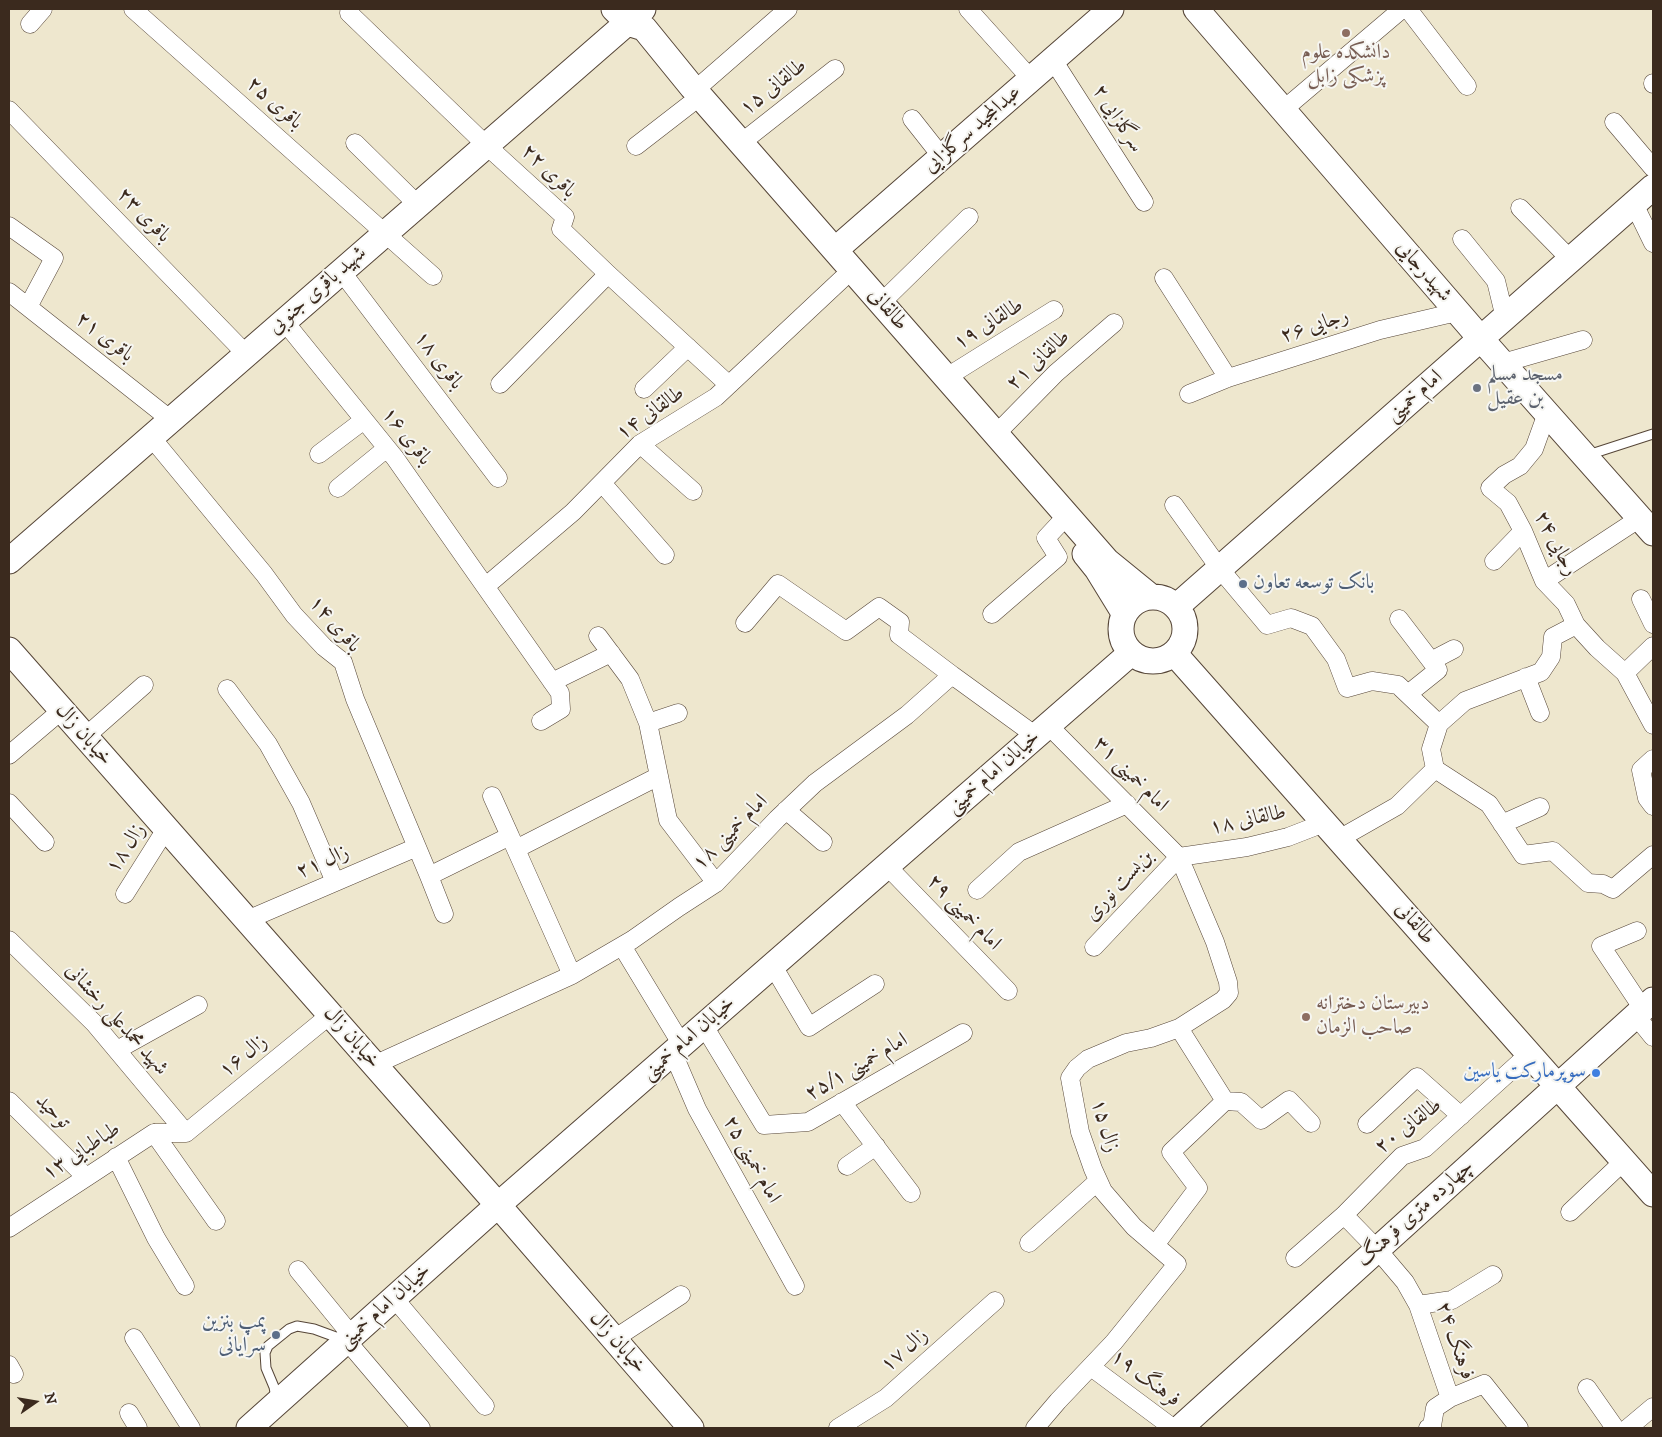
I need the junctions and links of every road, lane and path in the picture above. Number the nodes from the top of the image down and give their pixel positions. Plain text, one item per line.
1 (43, 9) edge
2 (133, 9) edge
3 (788, 9) edge
4 (968, 9) edge
5 (1111, 9) edge
6 (1196, 9) edge
7 (1402, 9) edge
8 (1408, 9) edge
9 (349, 13) dead end
10 (628, 14) edge
11 (30, 24) dead end
12 (1053, 60) junction
13 (835, 68) dead end
14 (1031, 79) junction
15 (1467, 86) dead end
16 (692, 98) junction
17 (9, 110) edge
18 (1283, 110) junction
19 (912, 119) dead end
20 (1614, 122) dead end
21 (355, 143) dead end
22 (741, 143) junction
23 (486, 145) junction
24 (636, 146) dead end
25 (942, 157) junction
26 (1653, 168) edge
27 (1653, 187) edge
28 (1144, 202) dead end
29 (417, 204) junction
30 (1634, 204) junction
31 (1520, 208) dead end
32 (969, 217) dead end
33 (9, 226) edge
34 (384, 233) junction
35 (1462, 239) dead end
36 (1653, 243) edge
37 (835, 250) junction
38 (1571, 260) junction
39 (341, 271) junction
40 (608, 274) junction
41 (433, 276) dead end
42 (1164, 278) dead end
43 (842, 279) junction
44 (9, 292) edge
45 (881, 303) junction
46 (28, 307) junction
47 (1054, 310) dead end
48 (1457, 312) junction
49 (1506, 318) junction
50 (284, 321) junction
51 (1114, 322) dead end
52 (1481, 339) junction
53 (1583, 340) dead end
54 (688, 347) junction
55 (246, 354) junction
56 (1503, 363) junction
57 (947, 377) junction
58 (1228, 378) junction
59 (500, 384) dead end
60 (729, 385) junction
61 (644, 390) dead end
62 (1189, 394) dead end
63 (1547, 413) junction
64 (171, 420) junction
65 (364, 420) junction
66 (996, 434) junction
67 (1653, 434) edge
68 (151, 437) junction
69 (640, 444) junction
70 (387, 448) junction
71 (319, 454) dead end
72 (1585, 456) junction
73 (498, 478) dead end
74 (602, 483) junction
75 (338, 488) dead end
76 (692, 491) dead end
77 (1174, 505) dead end
78 (1060, 523) junction
79 (1650, 528) edge
80 (1523, 531) junction
81 (665, 555) dead end
82 (9, 561) edge
83 (1494, 561) dead end
84 (1220, 569) junction
85 (1544, 581) junction
86 (486, 586) junction
87 (1150, 596) junction
88 (1641, 599) dead end
89 (1176, 607) junction
90 (1124, 613) junction
91 (992, 614) dead end
92 (1399, 619) dead end
93 (745, 623) dead end
94 (1653, 624) edge
95 (1576, 625) junction
96 (598, 636) dead end
97 (1653, 646) edge
98 (1454, 649) dead end
99 (9, 650) edge
100 (611, 653) junction
101 (1131, 653) junction
102 (1174, 653) junction
103 (1430, 661) junction
104 (1625, 673) junction
105 (952, 675) junction
106 (1526, 677) junction
107 (552, 682) junction
108 (144, 684) dead end
109 (227, 689) dead end
110 (1408, 694) junction
111 (62, 710) junction
112 (678, 713) dead end
113 (1540, 713) dead end
114 (541, 721) dead end
115 (648, 723) junction
116 (1439, 724) junction
117 (1653, 725) edge
118 (1042, 731) junction
119 (85, 737) junction
120 (9, 755) edge
121 (1653, 759) edge
122 (1435, 769) junction
123 (659, 776) junction
124 (492, 796) dead end
125 (9, 802) edge
126 (1127, 804) junction
127 (1653, 806) edge
128 (1540, 807) dead end
129 (786, 810) junction
130 (1502, 824) junction
131 (166, 829) junction
132 (1332, 831) junction
133 (45, 842) dead end
134 (823, 842) dead end
135 (513, 843) junction
136 (417, 847) junction
137 (1653, 856) edge
138 (1179, 857) junction
139 (887, 866) junction
140 (429, 876) junction
141 (335, 882) junction
142 (716, 883) junction
143 (977, 890) dead end
144 (125, 894) dead end
145 (444, 914) dead end
146 (247, 920) junction
147 (1637, 931) dead end
148 (9, 940) edge
149 (622, 946) junction
150 (1094, 947) dead end
151 (773, 966) junction
152 (572, 975) junction
153 (875, 984) dead end
154 (1008, 991) dead end
155 (198, 1005) dead end
156 (1644, 1008) edge
157 (330, 1015) junction
158 (704, 1026) junction
159 (1179, 1028) junction
160 (963, 1033) dead end
161 (1653, 1037) edge
162 (678, 1049) junction
163 (117, 1050) junction
164 (1529, 1054) junction
165 (374, 1065) junction
166 (1558, 1086) junction
167 (9, 1100) edge
168 (1225, 1101) junction
169 (842, 1102) junction
170 (1461, 1116) junction
171 (1311, 1123) dead end
172 (1368, 1124) dead end
173 (154, 1133) junction
174 (186, 1133) junction
175 (876, 1146) junction
176 (116, 1158) junction
177 (1624, 1162) junction
178 (847, 1166) dead end
179 (86, 1177) junction
180 (1098, 1181) junction
181 (1652, 1190) edge
182 (911, 1193) dead end
183 (498, 1205) junction
184 (1570, 1212) dead end
185 (1344, 1215) junction
186 (216, 1221) dead end
187 (9, 1228) edge
188 (1029, 1243) dead end
189 (1155, 1245) junction
190 (1377, 1249) junction
191 (1295, 1258) dead end
192 (298, 1270) dead end
193 (1493, 1275) dead end
194 (185, 1286) dead end
195 (795, 1286) dead end
196 (681, 1295) dead end
197 (394, 1298) junction
198 (996, 1301) dead end
199 (1418, 1305) junction
200 (134, 1338) dead end
201 (349, 1338) junction
202 (614, 1339) junction
203 (1091, 1367) junction
204 (1588, 1388) dead end
205 (1450, 1398) junction
206 (276, 1404) junction
207 (485, 1406) dead end
208 (1653, 1407) edge
209 (128, 1412) dead end
210 (138, 1428) edge
211 (191, 1428) edge
212 (249, 1428) edge
213 (422, 1428) edge
214 (691, 1428) edge
215 (838, 1428) edge
216 (1036, 1428) edge
217 (1173, 1428) edge
218 (1180, 1428) edge
219 (1428, 1428) edge
220 (1519, 1428) edge
221 (1615, 1428) edge
222 (1628, 1428) edge

1 - 11 street
2 - 34 street, باقری ۲۵
3 - 16 street
4 - 14 street
5 - 12 main road, عبدالمجید سرگلزایی
6 - 18 main road, شهیدرجایی
7 - 18 street
8 - 15 street
9 - 23 street, باقری ۲۲
10 - 16 main road, طالقانی
10 - 23 main road, شهید باقری جنوبی
12 - 14 main road, عبدالمجید سرگلزایی
12 - 28 street, سرگلزایی ۲
13 - 22 street, طالقانی ۱۵
14 - 25 main road, عبدالمجید سرگلزایی
16 - 22 main road, طالقانی
16 - 24 street
16 - 43 main road, طالقانی
17 - 55 street, باقری ۲۳
18 - 48 main road, شهیدرجایی
19 - 25 street
20 - 26 street
21 - 29 street
22 - 37 main road, طالقانی
23 - 29 main road, شهید باقری جنوبی
23 - 40 street, باقری ۲۲
25 - 37 main road, عبدالمجید سرگلزایی
27 - 30 main road, امام خمینی
29 - 34 main road, شهید باقری جنوبی
30 - 36 street
30 - 38 main road, امام خمینی
31 - 38 street
32 - 45 street
33 - 46 street
34 - 39 main road, شهید باقری جنوبی
34 - 41 street, باقری ۲۵
35 - 49 street
37 - 45 main road, طالقانی
38 - 49 main road, امام خمینی
39 - 50 main road, شهید باقری جنوبی
39 - 73 street, باقری ۱۸
40 - 54 street, باقری ۲۲
40 - 59 street
42 - 58 street
43 - 60 street, طالقانی ۱۴
43 - 78 main road, طالقانی
44 - 46 street, باقری ۲۱
45 - 57 main road, طالقانی
46 - 64 street, باقری ۲۱
47 - 57 street, طالقانی ۱۹
48 - 52 main road, شهیدرجایی
48 - 58 street, رجایی ۲۶
49 - 52 main road, امام خمینی
50 - 55 main road, شهید باقری جنوبی
50 - 65 street, باقری ۱۶
51 - 66 street, طالقانی ۲۱
52 - 56 main road, شهیدرجایی
52 - 84 main road, امام خمینی
53 - 56 street
54 - 60 street, باقری ۲۲
54 - 61 street
55 - 64 main road, شهید باقری جنوبی
56 - 63 main road, شهیدرجایی
57 - 66 main road, طالقانی
58 - 62 street, رجایی ۲۶
60 - 69 street, طالقانی ۱۴
63 - 72 main road, شهیدرجایی
63 - 80 street, رجایی ۲۴
64 - 68 main road, شهید باقری جنوبی
65 - 70 street, باقری ۱۶
65 - 71 street
66 - 87 main road, طالقانی
67 - 72 lane
68 - 82 main road, شهید باقری جنوبی
68 - 136 street, باقری ۱۴
69 - 74 street, طالقانی ۱۴
69 - 76 street
70 - 75 street
70 - 86 street, باقری ۱۶
72 - 79 main road, شهیدرجایی
74 - 81 street
74 - 86 street, طالقانی ۱۴
77 - 84 street
78 - 90 main road, طالقانی
78 - 91 street
79 - 85 street
80 - 83 street
80 - 85 street, رجایی ۲۴
84 - 89 main road, امام خمینی
84 - 110 street
85 - 95 street, رجایی ۲۴
86 - 107 street, باقری ۱۶
87 - 89 main road
87 - 90 main road
88 - 94 street
89 - 102 main road
90 - 101 main road
92 - 103 street
93 - 105 street
95 - 104 street, رجایی ۲۴
95 - 106 street
96 - 100 street
97 - 104 street
98 - 103 street
99 - 111 main road, خیابان زال
100 - 107 street
100 - 115 street
101 - 102 main road
101 - 118 main road, خیابان امام خمینی
102 - 132 main road, طالقانی
103 - 110 street
104 - 117 street, رجایی ۲۴
105 - 118 street
105 - 129 street, امام خمینی ۱۸
106 - 113 street
106 - 116 street
107 - 114 street, باقری ۱۶
108 - 119 street
109 - 141 street
110 - 116 street
111 - 119 main road, خیابان زال
111 - 120 street
112 - 115 street
115 - 123 street
116 - 122 street
118 - 126 street, امام خمینی ۳۱
118 - 139 main road, خیابان امام خمینی
119 - 131 main road, خیابان زال
121 - 127 street
122 - 130 street
122 - 132 street, طالقانی ۱۸
123 - 135 street
123 - 142 street
124 - 135 street
125 - 133 street
126 - 138 street, امام خمینی ۳۱
126 - 143 street
128 - 130 street
129 - 134 street
129 - 142 street, امام خمینی ۱۸
130 - 137 street
131 - 144 street, زال ۱۸
131 - 146 main road, خیابان زال
132 - 138 street, طالقانی ۱۸
132 - 164 main road, طالقانی
135 - 140 street
135 - 152 street
136 - 140 street, باقری ۱۴
136 - 141 street, زال ۲۱
138 - 150 street, بن‌بست نوری
138 - 159 street, زال ۱۵
139 - 151 main road, خیابان امام خمینی
139 - 154 street, امام خمینی ۲۹
140 - 145 street, باقری ۱۴
141 - 146 street, زال ۲۱
142 - 149 street, امام خمینی ۱۸
146 - 157 main road, خیابان زال
147 - 156 street
148 - 163 street, شهید محمدعلی رخشانی
149 - 152 street, امام خمینی ۱۸
149 - 162 street, امام خمینی ۲۵
151 - 153 street
151 - 158 main road, خیابان امام خمینی
152 - 165 street, امام خمینی ۱۸
155 - 163 street
156 - 161 street
156 - 166 main road, چهارده متری فرهنگ
157 - 165 main road, خیابان زال
157 - 174 street, زال ۱۶
158 - 162 main road, خیابان امام خمینی
158 - 169 street, امام خمینی ۲۵/۱
159 - 168 street
159 - 180 street, زال ۱۵
160 - 169 street, امام خمینی ۲۵/۱
162 - 183 main road, خیابان امام خمینی
162 - 195 street, امام خمینی ۲۵
163 - 174 street, شهید محمدعلی رخشانی
164 - 166 main road, طالقانی
164 - 170 street, طالقانی ۲۰
165 - 183 main road, خیابان زال
166 - 177 main road, طالقانی
166 - 190 main road, چهارده متری فرهنگ
167 - 179 street, توحید
168 - 171 street
168 - 189 street
169 - 175 street
170 - 172 street
170 - 185 street, طالقانی ۲۰
173 - 174 street, طباطبایی ۱۳
173 - 176 street, طباطبایی ۱۳
173 - 186 street
175 - 178 street
175 - 182 street
176 - 179 street, طباطبایی ۱۳
176 - 194 street
177 - 181 main road, طالقانی
177 - 184 street
179 - 187 street, طباطبایی ۱۳
180 - 188 street
180 - 189 street, زال ۱۵
183 - 197 main road, خیابان امام خمینی
183 - 202 main road, خیابان زال
185 - 190 street, فرهنگ ۲۴
185 - 191 street, طالقانی ۲۰
189 - 203 street, زال ۱۵
190 - 199 street, فرهنگ ۲۴
190 - 218 main road, چهارده متری فرهنگ
192 - 201 street
193 - 199 street
196 - 202 street
197 - 201 main road, خیابان امام خمینی
197 - 207 street
198 - 215 street, زال ۱۷
199 - 205 street, فرهنگ ۲۴
200 - 211 street
201 - 206 main road, خیابان امام خمینی
201 - 206 lane
201 - 213 street
202 - 214 main road, خیابان زال
203 - 216 street, زال ۱۵
203 - 217 street, فرهنگ ۱۹
204 - 221 street
205 - 219 street
205 - 220 street, فرهنگ ۲۴
206 - 212 main road, خیابان امام خمینی
208 - 222 street
209 - 210 street

